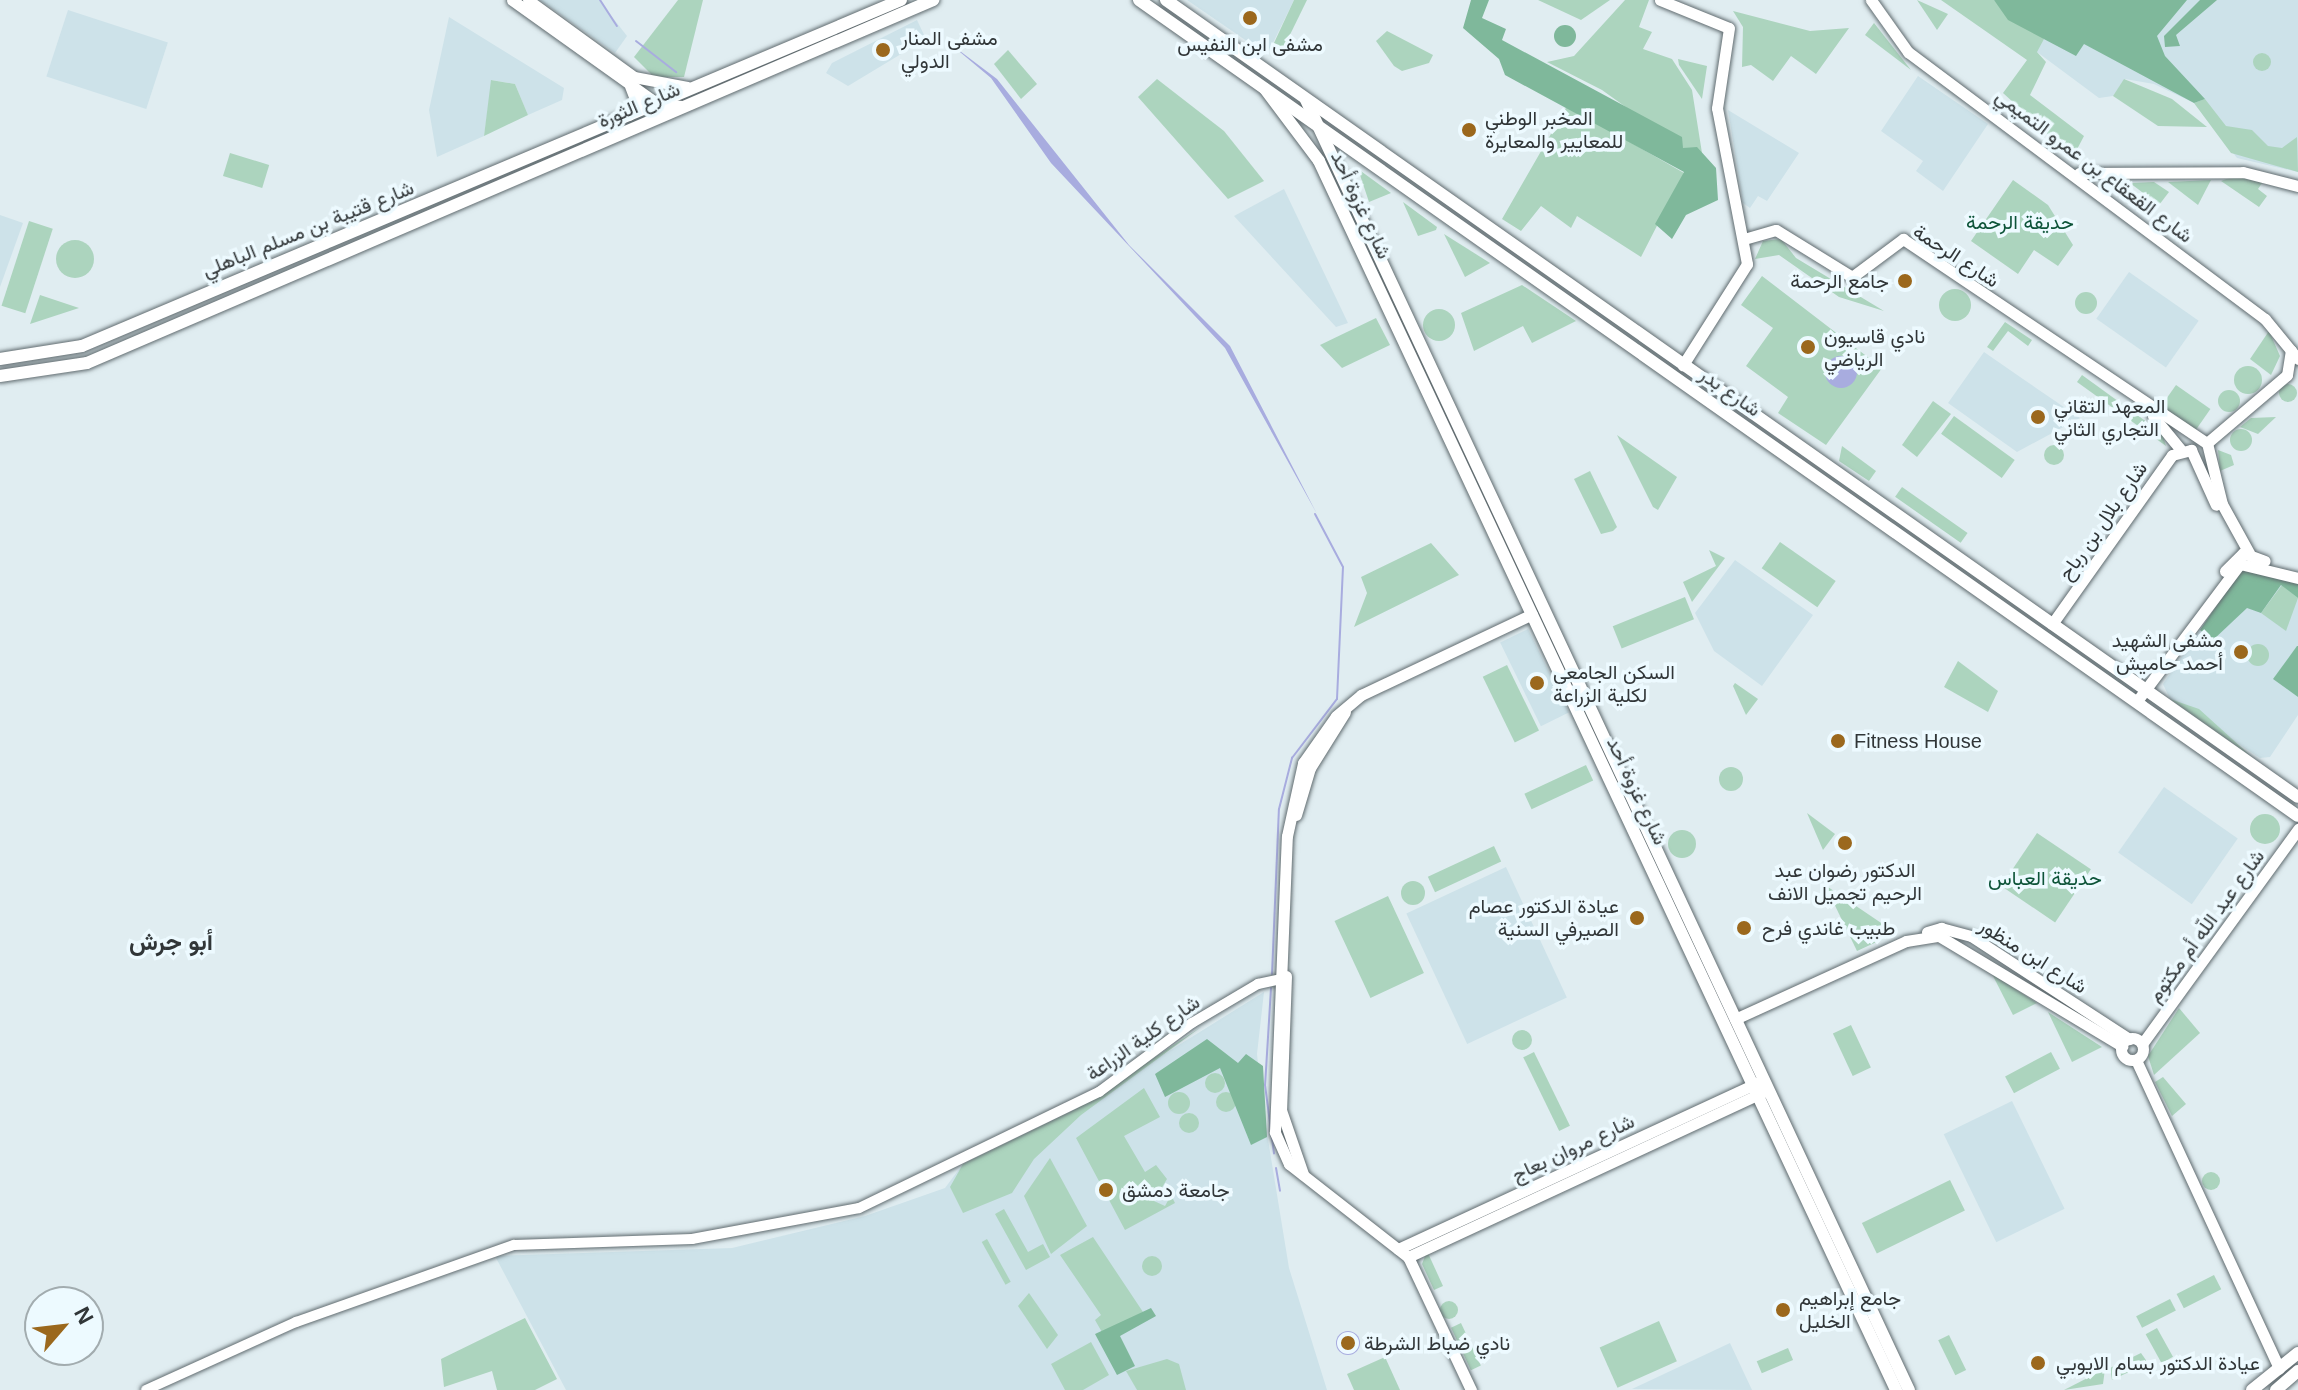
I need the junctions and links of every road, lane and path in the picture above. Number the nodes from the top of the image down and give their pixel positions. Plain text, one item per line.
1 (512, 0) edge
2 (528, 0) edge
3 (901, 0) edge
4 (933, 0) edge
5 (1139, 0) edge
6 (1166, 0) edge
7 (1660, 0) edge
8 (1871, 0) edge
9 (632, 82) junction
10 (707, 83) junction
11 (1265, 89) junction
12 (701, 100) junction
13 (1306, 100) junction
14 (653, 103) junction
15 (627, 116) junction
16 (1329, 116) junction
17 (1316, 125) junction
18 (592, 147) junction
19 (1312, 148) junction
20 (1351, 149) junction
21 (1335, 168) junction
22 (2079, 173) junction
23 (2113, 175) junction
24 (2298, 186) edge
25 (2100, 194) junction
26 (1744, 239) junction
27 (2294, 354) edge
28 (0, 359) edge
29 (1683, 365) junction
30 (2292, 375) edge
31 (0, 376) edge
32 (1675, 377) junction
33 (2147, 409) junction
34 (2196, 449) junction
35 (2243, 559) junction
36 (2298, 571) edge
37 (2298, 578) edge
38 (1532, 614) junction
39 (2052, 624) junction
40 (2148, 686) junction
41 (2137, 702) junction
42 (2298, 797) edge
43 (2298, 816) edge
44 (2298, 829) edge
45 (1282, 979) junction
46 (1735, 1019) junction
47 (2125, 1043) junction
48 (2142, 1044) junction
49 (2136, 1060) junction
50 (1760, 1087) junction
51 (1403, 1253) junction
52 (2298, 1353) edge
53 (2279, 1368) junction
54 (2298, 1371) edge
55 (146, 1390) edge
56 (1471, 1390) edge
57 (1896, 1390) edge
58 (1909, 1390) edge
59 (2252, 1390) edge
60 (2276, 1390) edge

1 - 9 main road
2 - 9 main road
3 - 10 main road
4 - 12 main road
5 - 11 main road, شارع بدر
6 - 13 main road, شارع بدر
7 - 26 main road
8 - 22 main road, شارع القعقاع بن عمرو التميمي
9 - 10 main road
9 - 14 main road
9 - 15 main road
10 - 14 main road
11 - 17 main road, شارع بدر
11 - 19 main road, شارع غزوة أحد
12 - 14 main road
12 - 18 main road, شارع الثورة
13 - 16 main road, شارع بدر
13 - 17 main road, شارع غزوة أحد
14 - 15 main road, شارع الثورة
14 - 18 main road
15 - 28 main road, شارع قتيبة بن مسلم الباهلي
16 - 17 main road
16 - 29 main road, شارع بدر
17 - 19 main road
17 - 20 main road, شارع بدر
17 - 21 main road, شارع غزوة أحد
18 - 31 main road, شارع قتيبة بن مسلم الباهلي
19 - 38 main road, شارع غزوة أحد
20 - 21 main road
20 - 32 main road, شارع بدر
21 - 46 main road, شارع غزوة أحد
22 - 23 main road
22 - 25 main road, شارع القعقاع بن عمرو التميمي
23 - 24 main road
23 - 25 main road
25 - 27 main road, شارع القعقاع بن عمرو التميمي
26 - 29 main road
26 - 33 main road, شارع الرحمة
27 - 30 main road, شارع بلال بن رباح
29 - 32 main road
29 - 39 main road, شارع بدر
30 - 34 main road, شارع بلال بن رباح
32 - 41 main road, شارع بدر
33 - 34 main road, شارع الرحمة
33 - 34 main road, شارع الرحمة
34 - 35 main road, شارع الرحمة
34 - 39 main road, شارع بلال بن رباح
35 - 36 main road
35 - 37 main road
35 - 40 main road
38 - 45 main road
38 - 50 main road, شارع غزوة أحد
39 - 40 main road, شارع بدر
40 - 41 main road
40 - 42 main road, شارع بدر
41 - 43 main road, شارع بدر
44 - 48 main road, شارع عبد اللّه أم مكتوم
45 - 51 main road
45 - 55 street, شارع كلية الزراعة
46 - 47 main road, شارع ابن منظور
46 - 50 main road, شارع غزوة أحد
47 - 48 main road
47 - 49 main road
48 - 49 main road, شارع عبد اللّه أم مكتوم
49 - 53 main road
50 - 51 main road, شارع مروان بعاج
50 - 57 main road, شارع غزوة أحد
50 - 58 main road, شارع غزوة أحد
51 - 56 main road
52 - 53 main road
53 - 59 main road
54 - 60 main road

